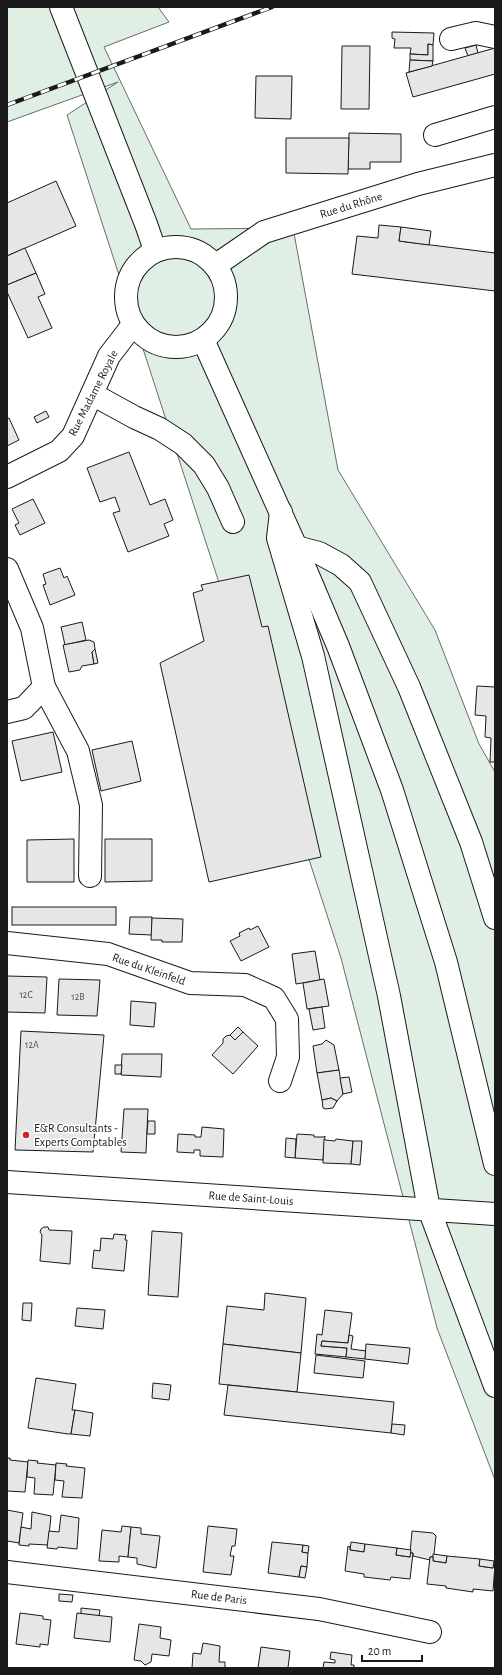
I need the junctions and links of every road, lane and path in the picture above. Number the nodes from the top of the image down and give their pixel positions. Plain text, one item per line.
1 (61, 7) edge
2 (495, 37) edge
3 (451, 39) dead end
4 (495, 117) edge
5 (435, 135) dead end
6 (495, 165) edge
7 (154, 250) junction
8 (216, 265) junction
9 (132, 326) junction
10 (204, 342) junction
11 (92, 394) junction
12 (7, 477) edge
13 (280, 512) junction
14 (232, 522) dead end
15 (296, 547) junction
16 (7, 569) edge
17 (44, 687) junction
18 (7, 712) edge
19 (90, 876) dead end
20 (495, 918) edge
21 (7, 943) edge
22 (280, 1081) dead end
23 (495, 1164) edge
24 (7, 1182) edge
25 (429, 1210) junction
26 (495, 1214) edge
27 (495, 1386) edge
28 (7, 1572) edge
29 (430, 1632) dead end

1 - 7 main road
2 - 3 main road
4 - 5 main road
6 - 8 main road, Rue du Rhône
7 - 8 main road
7 - 9 main road
8 - 10 main road
9 - 10 main road
9 - 11 main road, Rue Madame Royale
10 - 13 main road
11 - 12 main road, Rue Madame Royale
11 - 14 main road
13 - 15 main road
13 - 25 main road
15 - 20 main road
15 - 23 main road
16 - 17 main road
17 - 18 main road
17 - 19 main road
21 - 22 main road, Rue du Kleinfeld
24 - 25 main road, Rue de Saint-Louis
25 - 26 main road, Rue de Saint-Louis
25 - 27 main road
28 - 29 main road, Rue de Paris

